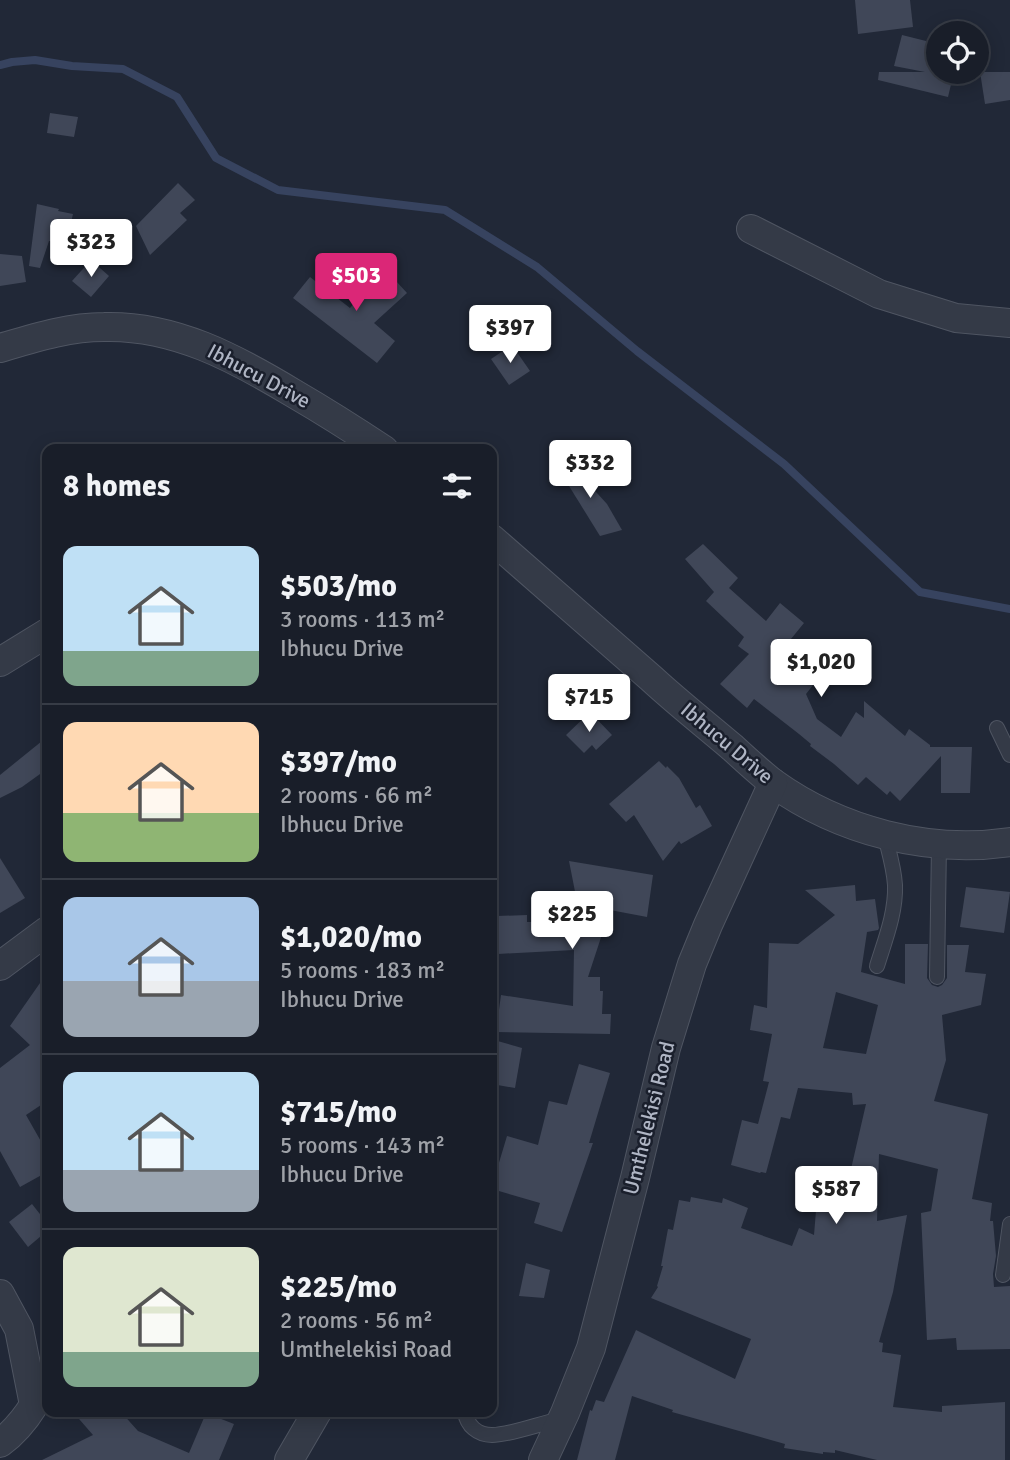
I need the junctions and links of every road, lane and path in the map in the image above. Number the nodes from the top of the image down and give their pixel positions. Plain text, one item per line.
1 (751, 229) dead end
2 (1010, 323) edge
3 (0, 348) edge
4 (375, 444) edge
5 (497, 543) edge
6 (42, 636) edge
7 (0, 662) edge
8 (997, 728) dead end
9 (1010, 755) edge
10 (773, 783) junction
11 (885, 836) junction
12 (1010, 842) edge
13 (939, 844) junction
14 (42, 939) edge
15 (0, 966) edge
16 (877, 966) dead end
17 (937, 977) dead end
18 (1010, 1224) edge
19 (1003, 1275) dead end
20 (0, 1294) edge
21 (41, 1401) edge
22 (314, 1417) edge
23 (465, 1417) edge
24 (562, 1419) junction
25 (0, 1443) edge
26 (289, 1460) edge
27 (543, 1460) edge

1 - 2 street
3 - 4 street, Ibhucu Drive
5 - 10 street, Ibhucu Drive
6 - 7 street
8 - 9 lane
10 - 11 street, Ibhucu Drive
10 - 24 street, Umthelekisi Road
11 - 13 street, Ibhucu Drive
11 - 16 lane
12 - 13 street, Ibhucu Drive
13 - 17 lane
14 - 15 street
18 - 19 lane
20 - 21 street
21 - 25 street
22 - 26 street
23 - 24 lane
24 - 27 street, Umthelekisi Road

